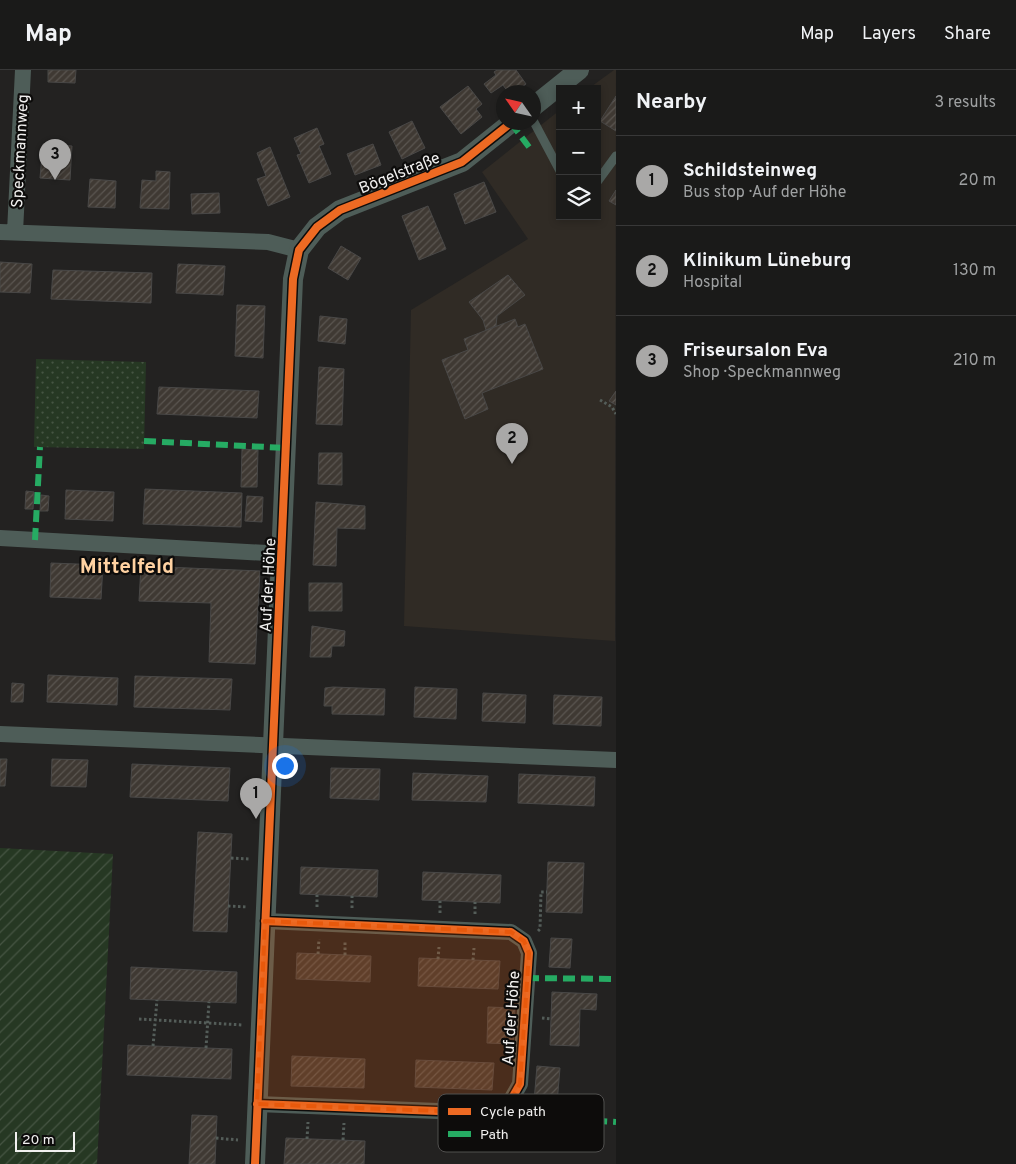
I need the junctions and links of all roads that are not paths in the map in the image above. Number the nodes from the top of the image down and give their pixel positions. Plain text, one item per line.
1 (23, 70) edge
2 (579, 70) edge
3 (541, 100) edge
4 (502, 130) edge
5 (538, 130) edge
6 (616, 156) edge
7 (556, 163) edge
8 (601, 177) edge
9 (8, 232) edge
10 (299, 250) junction
11 (0, 538) edge
12 (283, 554) junction
13 (0, 734) edge
14 (272, 748) junction
15 (616, 760) edge
16 (265, 921) junction
17 (514, 1094) edge
18 (257, 1104) junction
19 (438, 1111) edge
20 (255, 1164) edge

1 - 9 street, Speckmannweg
2 - 3 street
4 - 10 street, Bögelstraße
5 - 7 lane
6 - 8 lane
9 - 10 street
10 - 12 street, Auf der Höhe
11 - 12 street
12 - 14 street, Auf der Höhe
13 - 14 street
14 - 15 street
14 - 16 street, Auf der Höhe
16 - 17 street, Auf der Höhe
16 - 18 street, Auf der Höhe
18 - 19 street, Auf der Höhe
18 - 20 street, Auf der Höhe

